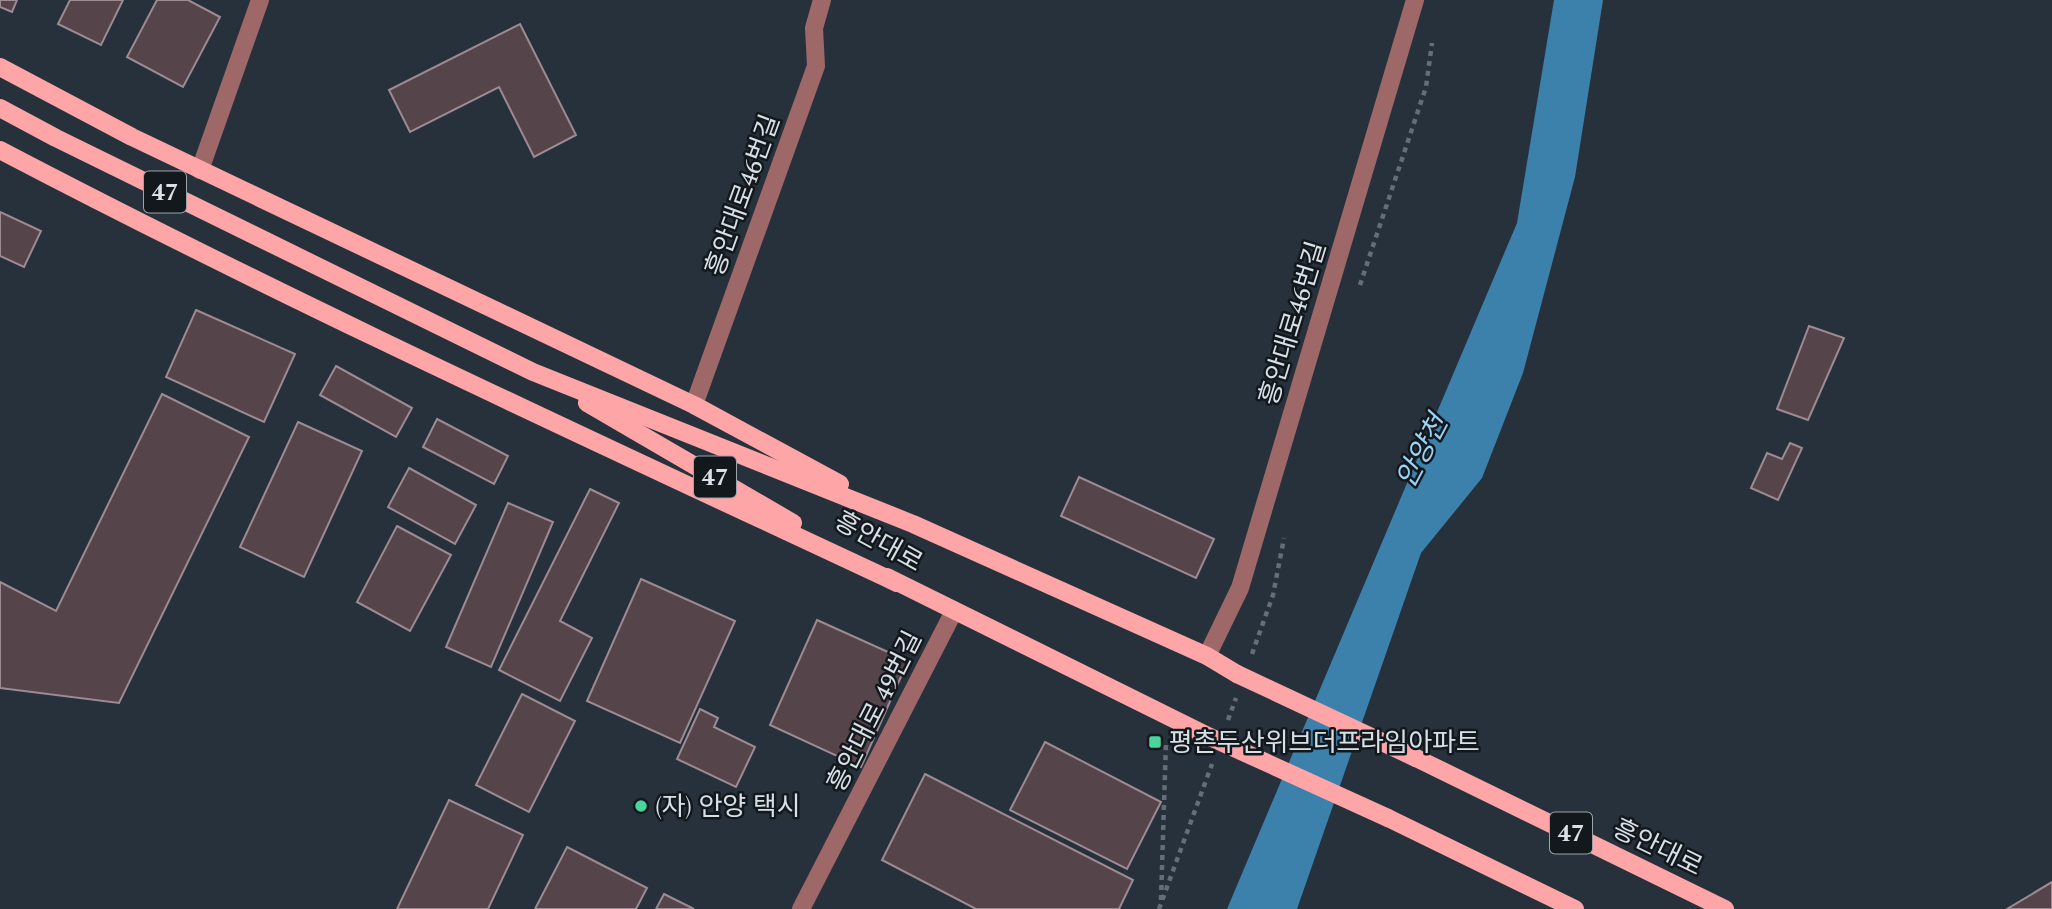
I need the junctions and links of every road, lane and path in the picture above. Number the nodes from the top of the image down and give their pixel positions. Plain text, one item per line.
1 (260, 0) edge
2 (822, 0) edge
3 (1415, 0) edge
4 (0, 67) edge
5 (0, 108) edge
6 (0, 150) edge
7 (200, 170) junction
8 (533, 372) junction
9 (694, 405) junction
10 (914, 524) junction
11 (897, 583) junction
12 (954, 611) junction
13 (1207, 656) junction
14 (1167, 716) junction
15 (1161, 905) dead end
16 (801, 909) edge
17 (1575, 909) edge
18 (1726, 909) edge

1 - 7 street
2 - 9 street, 흥안대로46번길
3 - 13 street, 흥안대로46번길
4 - 7 main road
5 - 8 main road, 흥안대로 / 47
6 - 11 main road
7 - 9 main road
8 - 10 main road, 흥안대로 / 47
8 - 11 main road, 흥안대로 / 47
9 - 10 main road
10 - 13 main road, 흥안대로 / 47
11 - 12 main road, 흥안대로 / 47
12 - 14 main road, 흥안대로 / 47
12 - 16 street, 흥안대로 49번길
13 - 18 main road, 흥안대로 / 47, bridge
14 - 15 path
14 - 17 main road, 흥안대로 / 47, bridge

